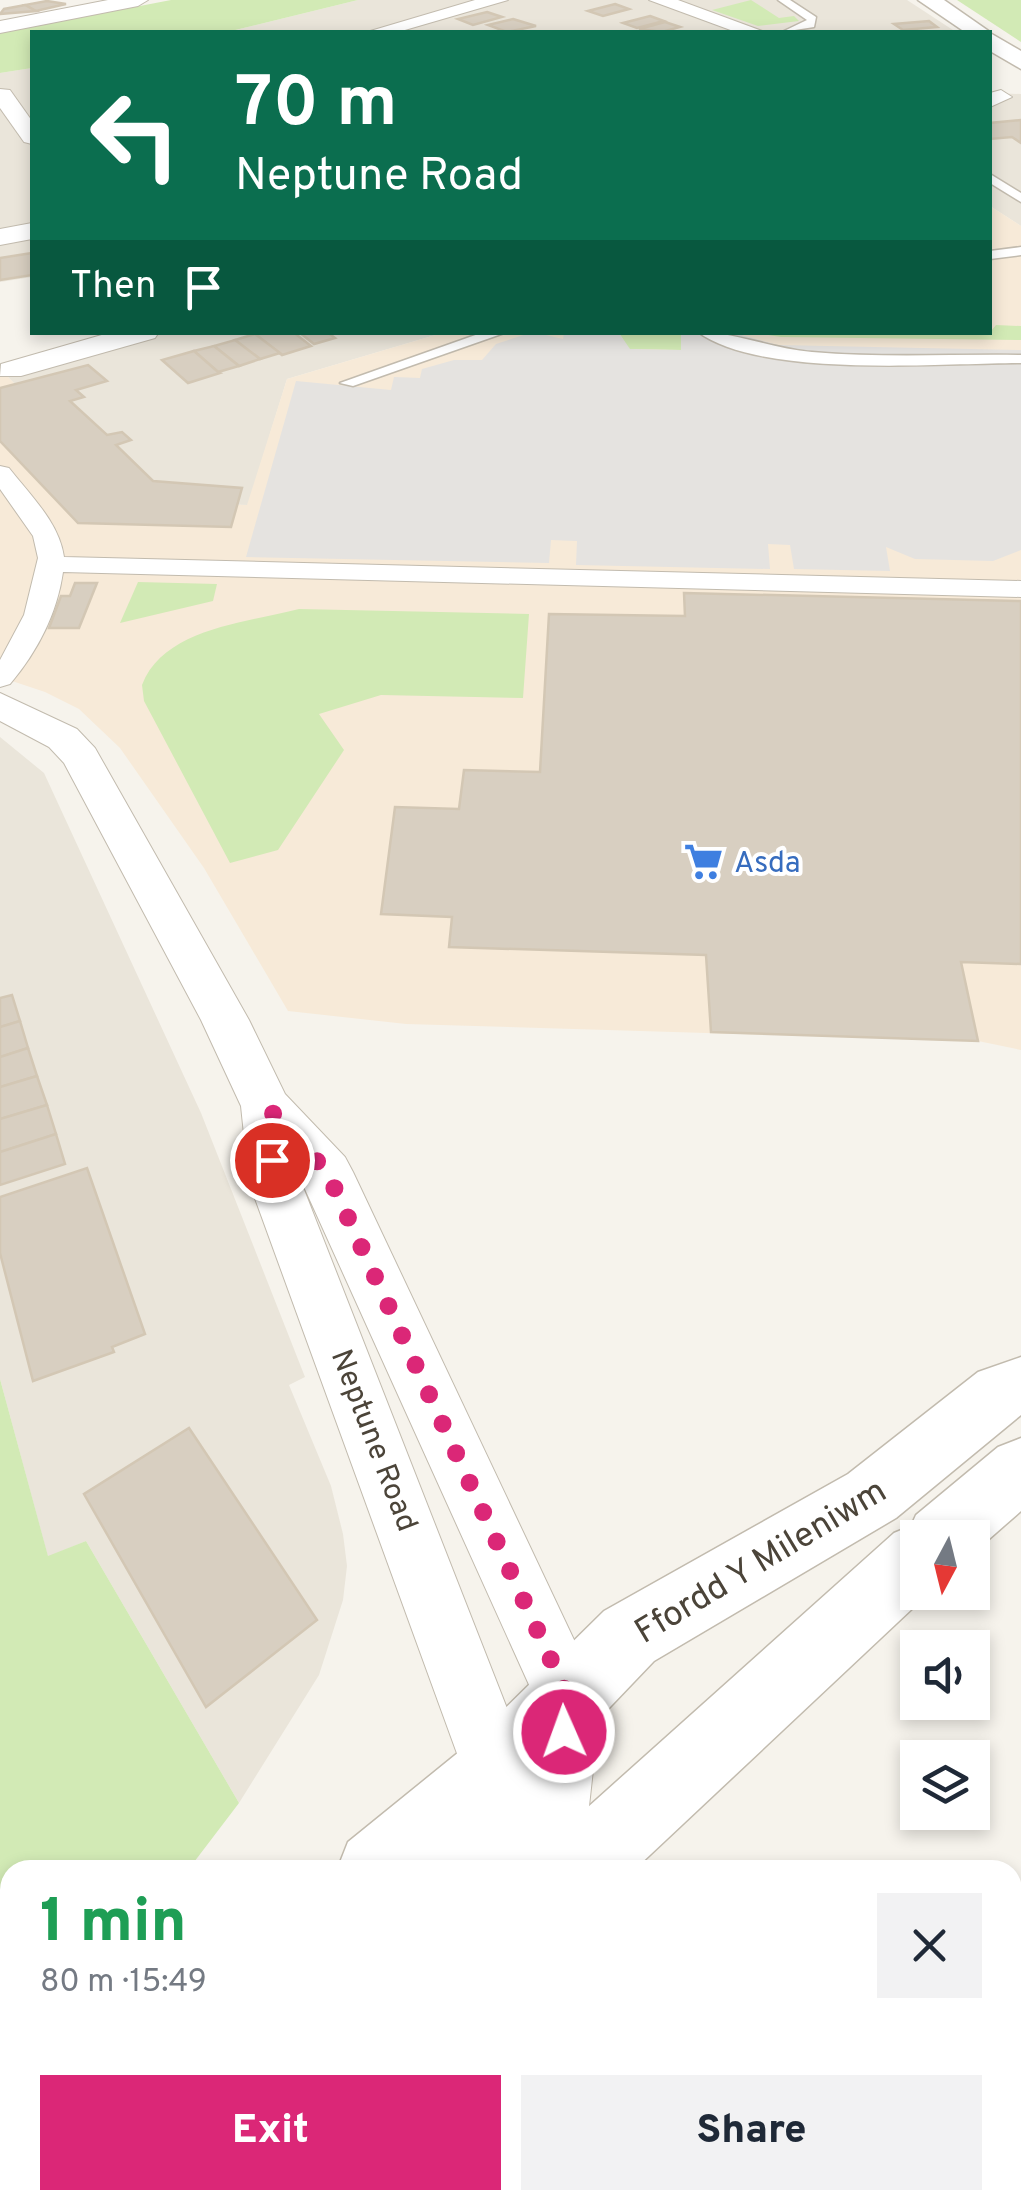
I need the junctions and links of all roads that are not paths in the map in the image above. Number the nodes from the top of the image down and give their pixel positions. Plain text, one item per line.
1 (138, 0) edge
2 (498, 0) edge
3 (782, 0) edge
4 (929, 0) edge
5 (673, 1) edge
6 (424, 21) junction
7 (0, 28) edge
8 (386, 30) edge
9 (446, 30) edge
10 (750, 30) edge
11 (794, 30) edge
12 (977, 30) edge
13 (992, 41) edge
14 (1021, 62) edge
15 (30, 91) edge
16 (1, 95) edge
17 (30, 134) edge
18 (992, 179) edge
19 (1021, 198) edge
20 (30, 231) edge
21 (0, 236) edge
22 (994, 250) edge
23 (1021, 252) edge
24 (992, 265) edge
25 (1021, 268) edge
26 (136, 335) edge
27 (491, 335) edge
28 (711, 335) edge
29 (1021, 358) edge
30 (6, 372) edge
31 (348, 383) dead end
32 (0, 473) edge
33 (48, 564) junction
34 (1021, 589) edge
35 (0, 678) edge
36 (0, 705) edge
37 (266, 1106) junction
38 (1021, 1386) edge
39 (1021, 1468) edge
40 (961, 1520) edge
41 (900, 1574) edge
42 (568, 1697) junction
43 (497, 1770) junction
44 (388, 1860) edge
45 (484, 1860) edge
46 (547, 1860) edge
47 (588, 1860) edge

1 - 7 street
2 - 6 street
3 - 11 lane
4 - 12 street
5 - 10 street
6 - 8 street
6 - 9 street
13 - 14 street
15 - 16 street
16 - 17 street
18 - 19 lane
20 - 21 street
22 - 23 lane
24 - 25 lane
26 - 30 street
27 - 31 lane
28 - 29 lane
32 - 33 street
33 - 34 street
33 - 35 street
36 - 37 street, Neptune Road
37 - 42 street, Neptune Road
37 - 43 street, Neptune Road
38 - 42 street, Ffordd Y Mileniwm
39 - 40 street
41 - 47 street
42 - 43 street, Ffordd Y Mileniwm
42 - 46 street
43 - 44 street, Ffordd Y Mileniwm
43 - 45 street

